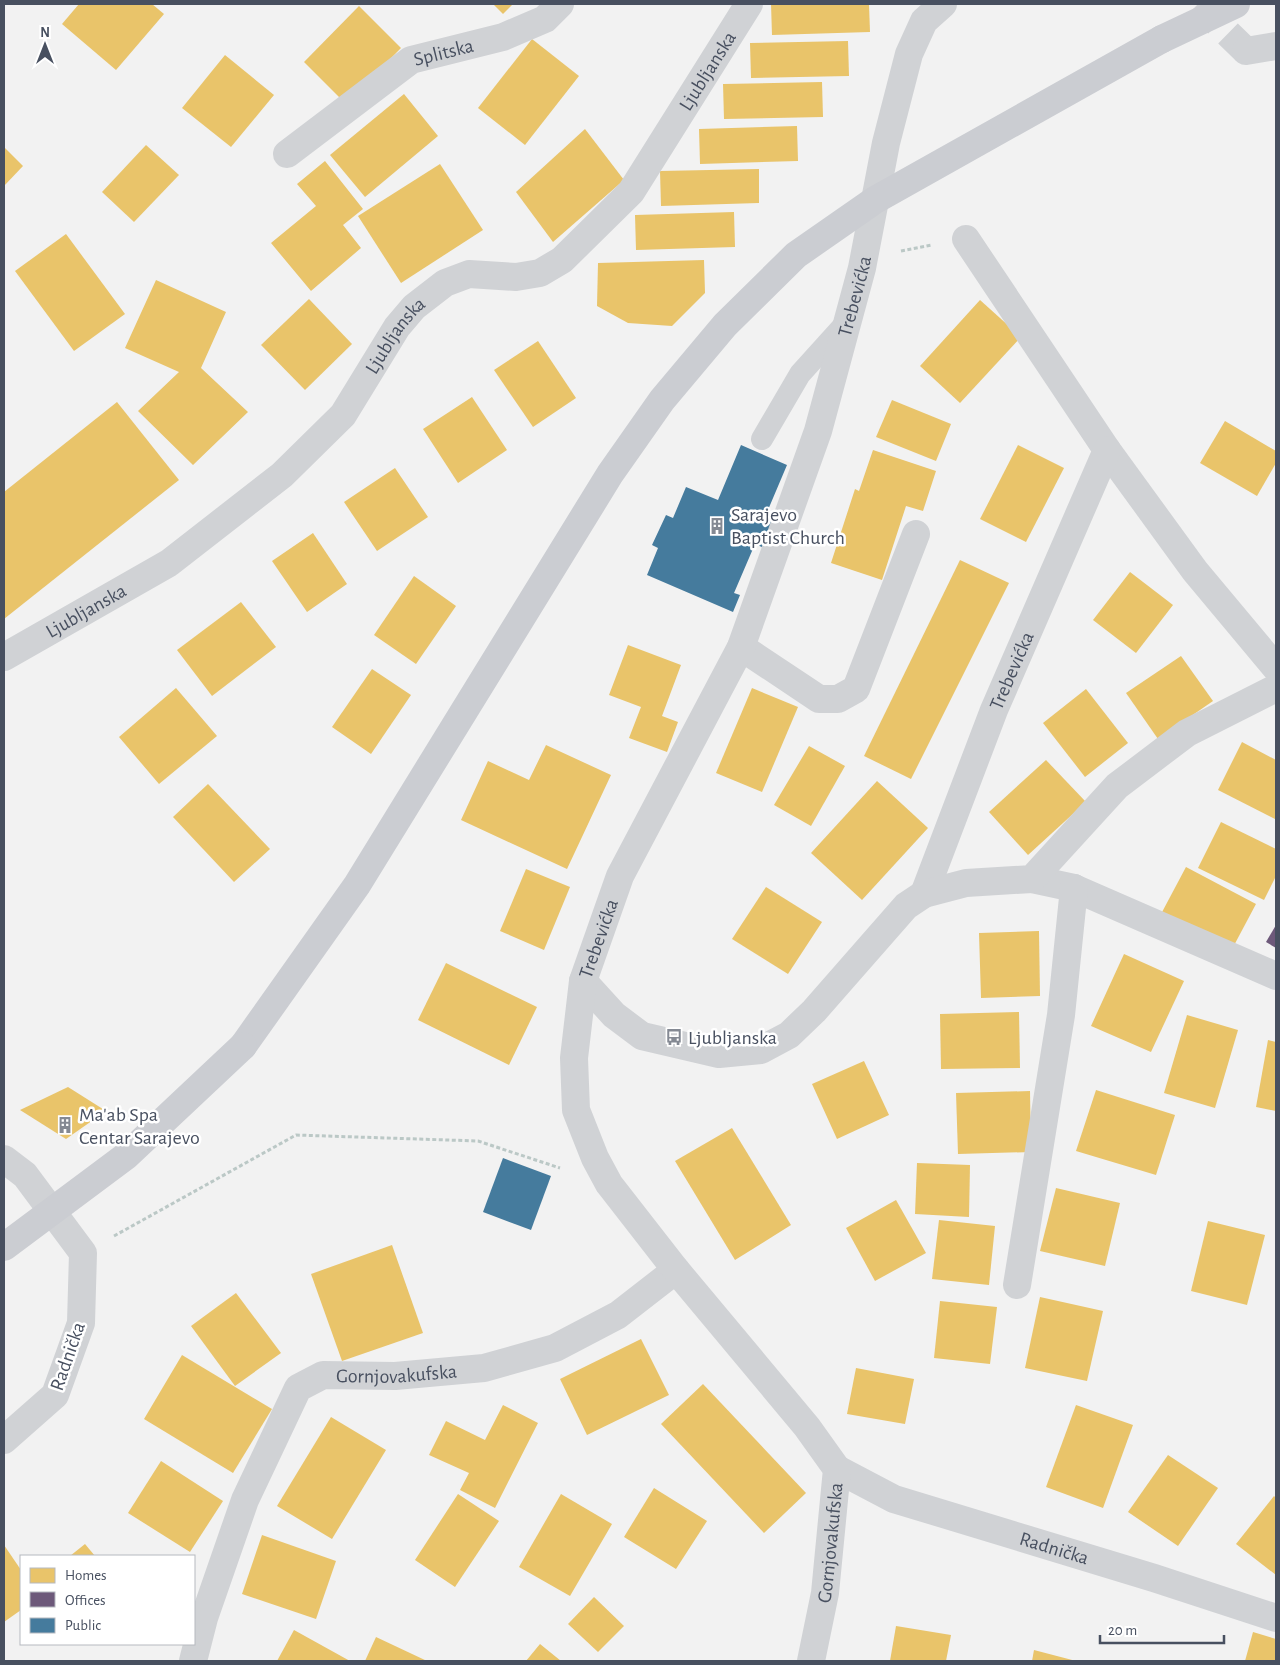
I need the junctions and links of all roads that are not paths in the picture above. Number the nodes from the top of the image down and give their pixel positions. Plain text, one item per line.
1 (560, 4) edge
2 (749, 4) edge
3 (943, 4) edge
4 (1236, 4) edge
5 (1276, 46) edge
6 (1246, 51) dead end
7 (287, 154) dead end
8 (875, 200) junction
9 (966, 239) road end
10 (847, 322) junction
11 (762, 439) dead end
12 (1107, 450) junction
13 (916, 534) dead end
14 (741, 647) junction
15 (4, 657) edge
16 (1276, 668) edge
17 (1276, 688) edge
18 (1032, 879) junction
19 (1074, 888) junction
20 (924, 894) junction
21 (1276, 976) edge
22 (583, 981) junction
23 (4, 1159) edge
24 (4, 1247) edge
25 (676, 1270) junction
26 (1017, 1285) dead end
27 (4, 1440) edge
28 (837, 1469) junction
29 (1276, 1618) edge
30 (193, 1661) edge
31 (811, 1661) edge

1 - 7 street, Splitska
2 - 15 street, Ljubljanska
3 - 8 street
4 - 8 main road, bridge
5 - 6 street
8 - 10 street, Trebevićka
8 - 24 main road, bridge
9 - 12 street
10 - 11 lane
10 - 14 street, Trebevićka
12 - 16 street
12 - 20 street, Trebevićka
13 - 14 street
14 - 22 street, Trebevićka
17 - 18 street
18 - 19 street, Trebevićka
18 - 20 street, Trebevićka
19 - 21 street, Trebevićka
19 - 26 street
20 - 22 street, Trebevićka
22 - 25 street, Gornjovakufska
23 - 27 street, Radnička
25 - 28 street, Gornjovakufska
25 - 30 street, Gornjovakufska
28 - 29 street, Radnička
28 - 31 street, Gornjovakufska

